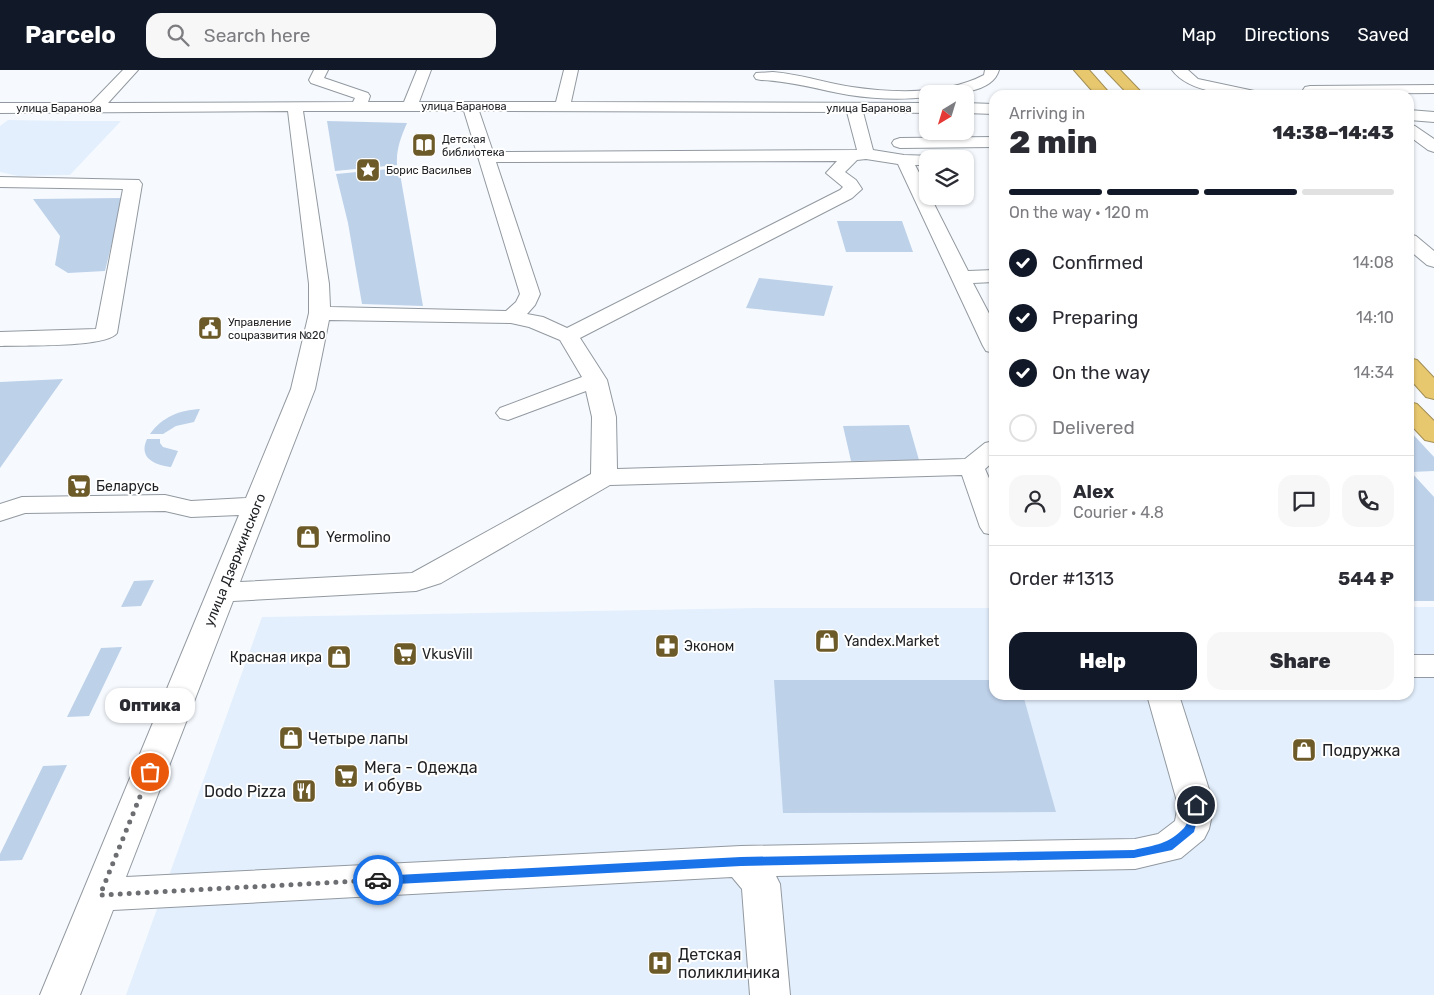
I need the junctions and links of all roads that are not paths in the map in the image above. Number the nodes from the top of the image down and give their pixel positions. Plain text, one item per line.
1 (131, 70) edge
2 (321, 70) edge
3 (424, 70) edge
4 (570, 70) edge
5 (992, 70) edge
6 (1081, 70) edge
7 (1112, 70) edge
8 (1179, 70) edge
9 (761, 73) edge
10 (1434, 89) edge
11 (1099, 90) edge
12 (1133, 90) edge
13 (1231, 90) edge
14 (1310, 90) dead end
15 (410, 106) junction
16 (470, 106) junction
17 (562, 106) junction
18 (358, 107) junction
19 (0, 108) edge
20 (95, 108) junction
21 (763, 108) junction
22 (854, 108) junction
23 (919, 108) edge
24 (974, 108) edge
25 (989, 109) edge
26 (295, 113) junction
27 (1414, 116) edge
28 (1434, 117) edge
29 (1414, 133) edge
30 (989, 142) edge
31 (1434, 147) edge
32 (860, 151) junction
33 (486, 157) junction
34 (904, 160) junction
35 (919, 160) edge
36 (0, 182) edge
37 (1414, 244) edge
38 (1434, 261) edge
39 (989, 276) edge
40 (960, 277) junction
41 (320, 313) junction
42 (510, 317) junction
43 (568, 336) junction
44 (989, 336) edge
45 (0, 339) edge
46 (1414, 370) edge
47 (595, 380) junction
48 (1434, 392) edge
49 (508, 413) dead end
50 (1414, 414) edge
51 (1434, 435) edge
52 (989, 452) edge
53 (972, 467) junction
54 (604, 477) junction
55 (256, 506) junction
56 (0, 513) edge
57 (989, 513) edge
58 (222, 592) junction
59 (1414, 666) edge
60 (1434, 666) edge
61 (1164, 700) edge
62 (741, 861) junction
63 (100, 895) junction
64 (60, 995) edge
65 (770, 995) edge

1 - 20 street
2 - 18 street
3 - 15 street
4 - 17 street
5 - 9 street
6 - 11 highway
7 - 12 highway
8 - 13 street
9 - 21 street
10 - 14 street
15 - 16 street, улица Баранова
15 - 18 street, улица Баранова
16 - 17 street, улица Баранова
16 - 33 street
17 - 21 street, улица Баранова
18 - 26 street, улица Баранова
19 - 20 street, улица Баранова
20 - 26 street, улица Баранова
21 - 22 street, улица Баранова
22 - 23 street, улица Баранова
22 - 32 street
24 - 25 street
26 - 41 street, улица Дзержинского
27 - 28 street
29 - 31 street
30 - 32 street
32 - 33 street
32 - 34 street
32 - 43 street
33 - 42 street
34 - 35 street
34 - 40 street
36 - 45 street
37 - 38 street
39 - 40 street
40 - 44 street
41 - 42 street
41 - 55 street, улица Дзержинского
42 - 43 street
43 - 47 street
46 - 48 highway
47 - 49 street
47 - 54 street
50 - 51 highway
52 - 53 street
53 - 54 street
53 - 57 street
54 - 58 street
55 - 56 street
55 - 58 street, улица Дзержинского
58 - 63 street, улица Дзержинского
59 - 60 street
61 - 62 street
62 - 63 street
62 - 65 street
63 - 64 street, улица Дзержинского

